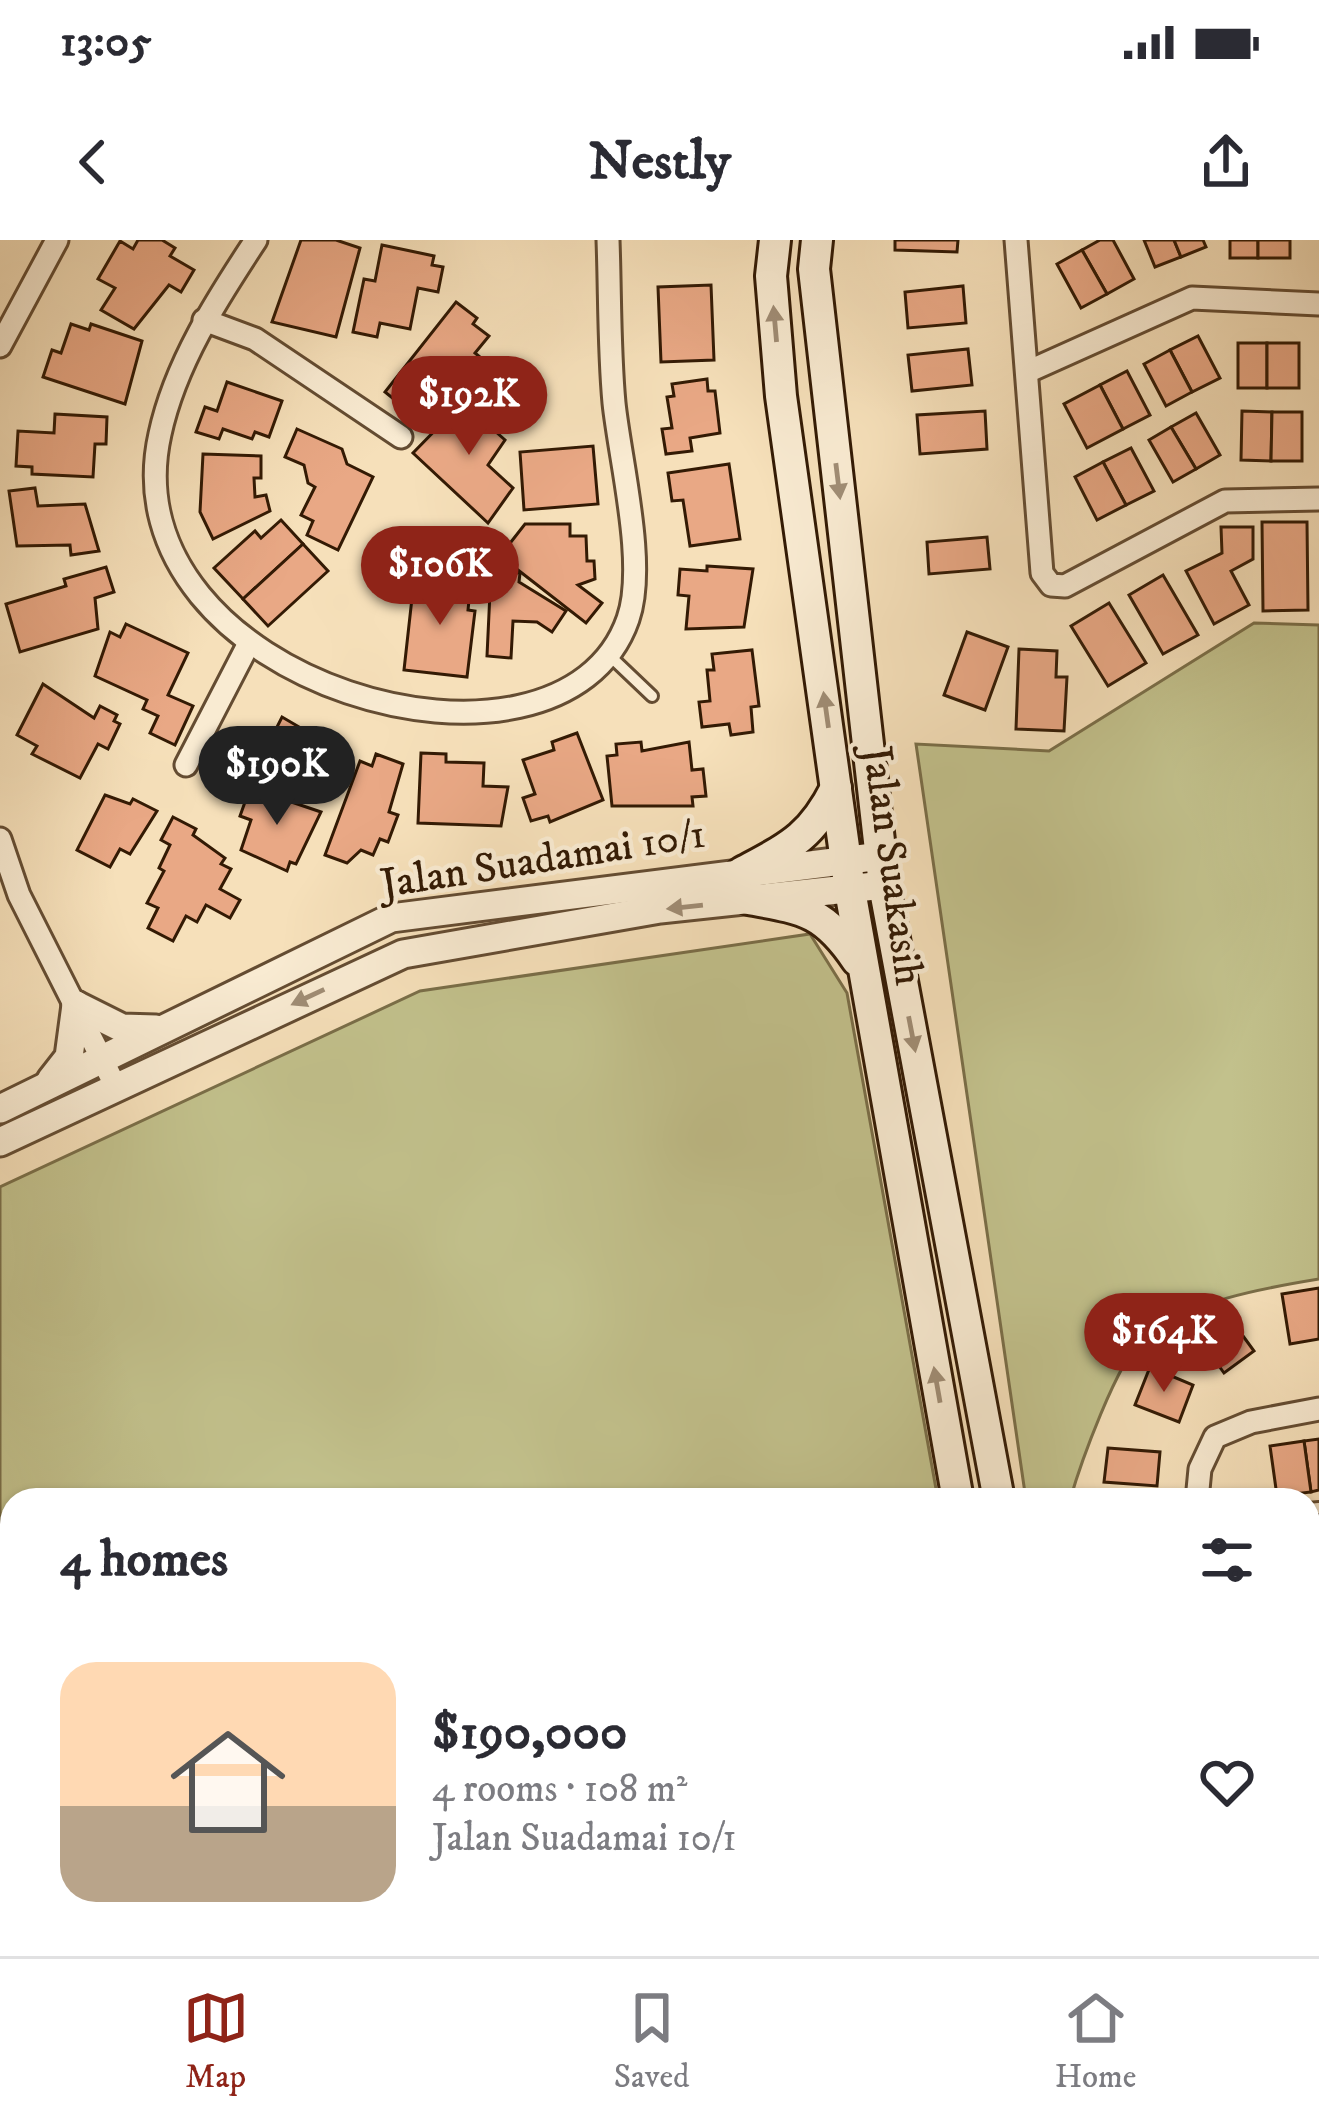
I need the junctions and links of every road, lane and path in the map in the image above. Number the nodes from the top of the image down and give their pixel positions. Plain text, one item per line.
1 (57, 240) edge
2 (256, 240) edge
3 (608, 240) edge
4 (775, 240) edge
5 (817, 240) edge
6 (1016, 240) edge
7 (1319, 304) edge
8 (204, 320) junction
9 (0, 346) edge
10 (1028, 372) junction
11 (401, 437) dead end
12 (1319, 499) edge
13 (248, 645) junction
14 (610, 656) junction
15 (652, 696) dead end
16 (186, 765) dead end
17 (837, 786) junction
18 (0, 839) edge
19 (883, 871) junction
20 (848, 874) junction
21 (745, 886) junction
22 (863, 970) junction
23 (76, 1005) junction
24 (159, 1029) junction
25 (101, 1056) junction
26 (48, 1084) junction
27 (116, 1084) junction
28 (0, 1109) edge
29 (0, 1142) edge
30 (1319, 1409) edge
31 (956, 1488) edge
32 (997, 1488) edge
33 (1198, 1488) edge

1 - 9 street
2 - 8 street
3 - 14 street
17 -> 4 main road, Jalan Suakasih
5 -> 19 main road, Jalan Suakasih
6 - 10 street
7 - 10 street
8 - 11 street
8 - 13 street
10 - 12 street
13 - 14 street
13 - 16 street
14 - 15 lane
17 - 20 main road, Jalan Suakasih
17 - 21 main road
18 - 23 street
19 - 20 street, Jalan Suadamai 10/1
19 -> 32 main road, Jalan Suakasih
20 - 21 street, Jalan Suadamai 10/1
20 - 22 main road, Jalan Suakasih
21 - 22 main road
21 - 24 street, Jalan Suadamai 10/1
21 -> 27 street, Jalan Suadamai 10/1
31 -> 22 main road, Jalan Suakasih
23 - 24 street
23 - 25 street
23 - 26 street
24 - 25 street, Jalan Suadamai 10/1
25 - 26 street, Jalan Suadamai 10/1
25 - 27 street
26 - 28 street, Jalan Suadamai 10/1
27 - 29 street, Jalan Suadamai 10/1
30 - 33 street

